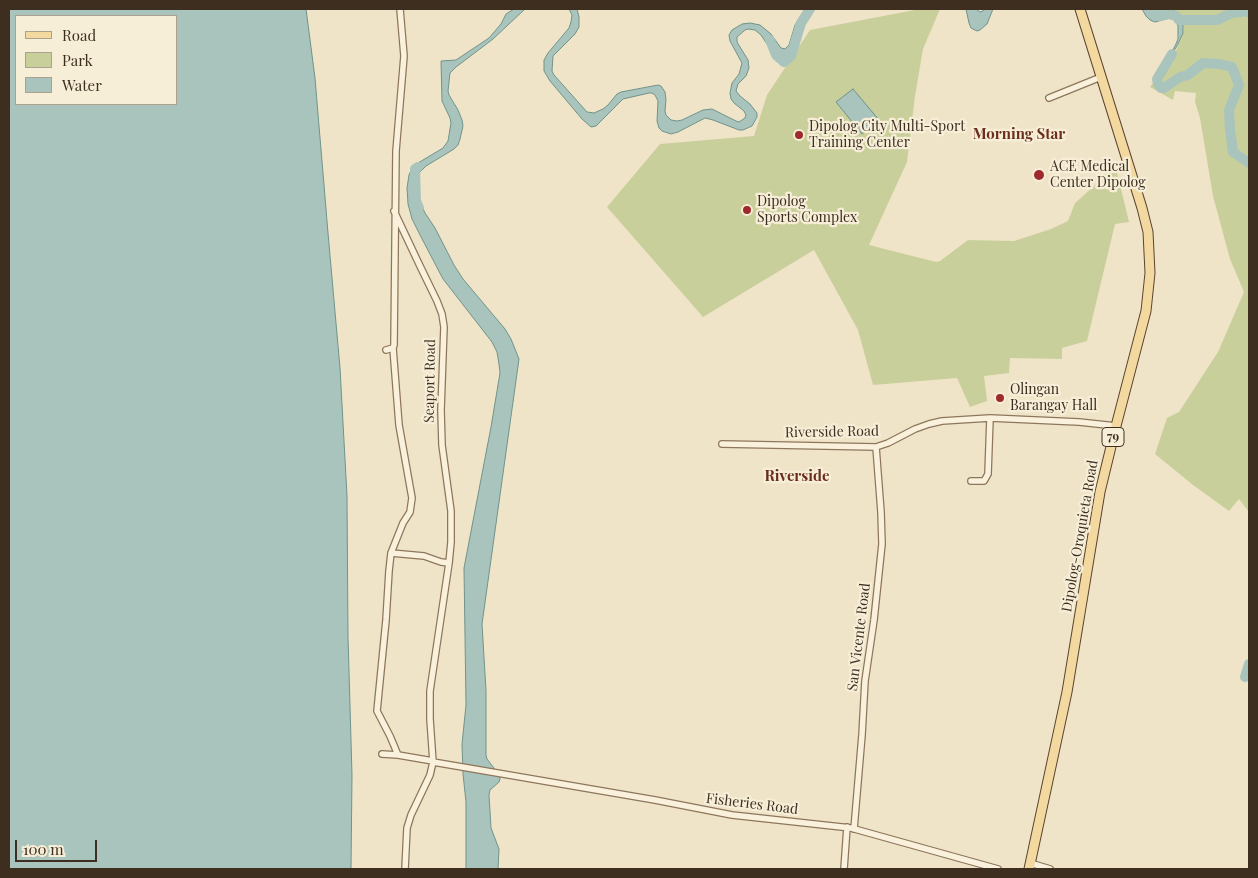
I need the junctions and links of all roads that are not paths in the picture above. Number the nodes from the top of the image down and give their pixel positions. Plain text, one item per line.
1 (400, 9) edge
2 (1080, 10) edge
3 (1101, 78) junction
4 (1049, 98) dead end
5 (394, 211) junction
6 (990, 418) junction
7 (1116, 426) junction
8 (722, 444) dead end
9 (876, 448) junction
10 (971, 481) dead end
11 (391, 553) junction
12 (449, 563) junction
13 (382, 754) dead end
14 (398, 755) junction
15 (433, 762) junction
16 (847, 827) junction
17 (854, 829) junction
18 (1030, 866) edge
19 (405, 869) edge
20 (844, 869) edge
21 (998, 869) edge
22 (1050, 869) edge

1 - 5 street, Seaport Road
2 - 3 main road, Dipolog-Oroquieta Road / 79
3 - 4 street
3 - 7 main road, Dipolog-Oroquieta Road / 79
5 - 11 street
5 - 12 street, Seaport Road
6 - 7 street, Riverside Road
6 - 9 street, Riverside Road
6 - 10 street
7 - 18 main road, Dipolog-Oroquieta Road / 79
8 - 9 street, Riverside Road
9 - 17 street, San Vicente Road
11 - 12 street
11 - 14 street
12 - 15 street, Seaport Road
13 - 14 street, Fisheries Road
14 - 15 street, Fisheries Road
15 - 16 street, Fisheries Road
15 - 19 street
16 - 17 street, Fisheries Road
16 - 20 street
17 - 21 street, Fisheries Road
18 - 22 street

